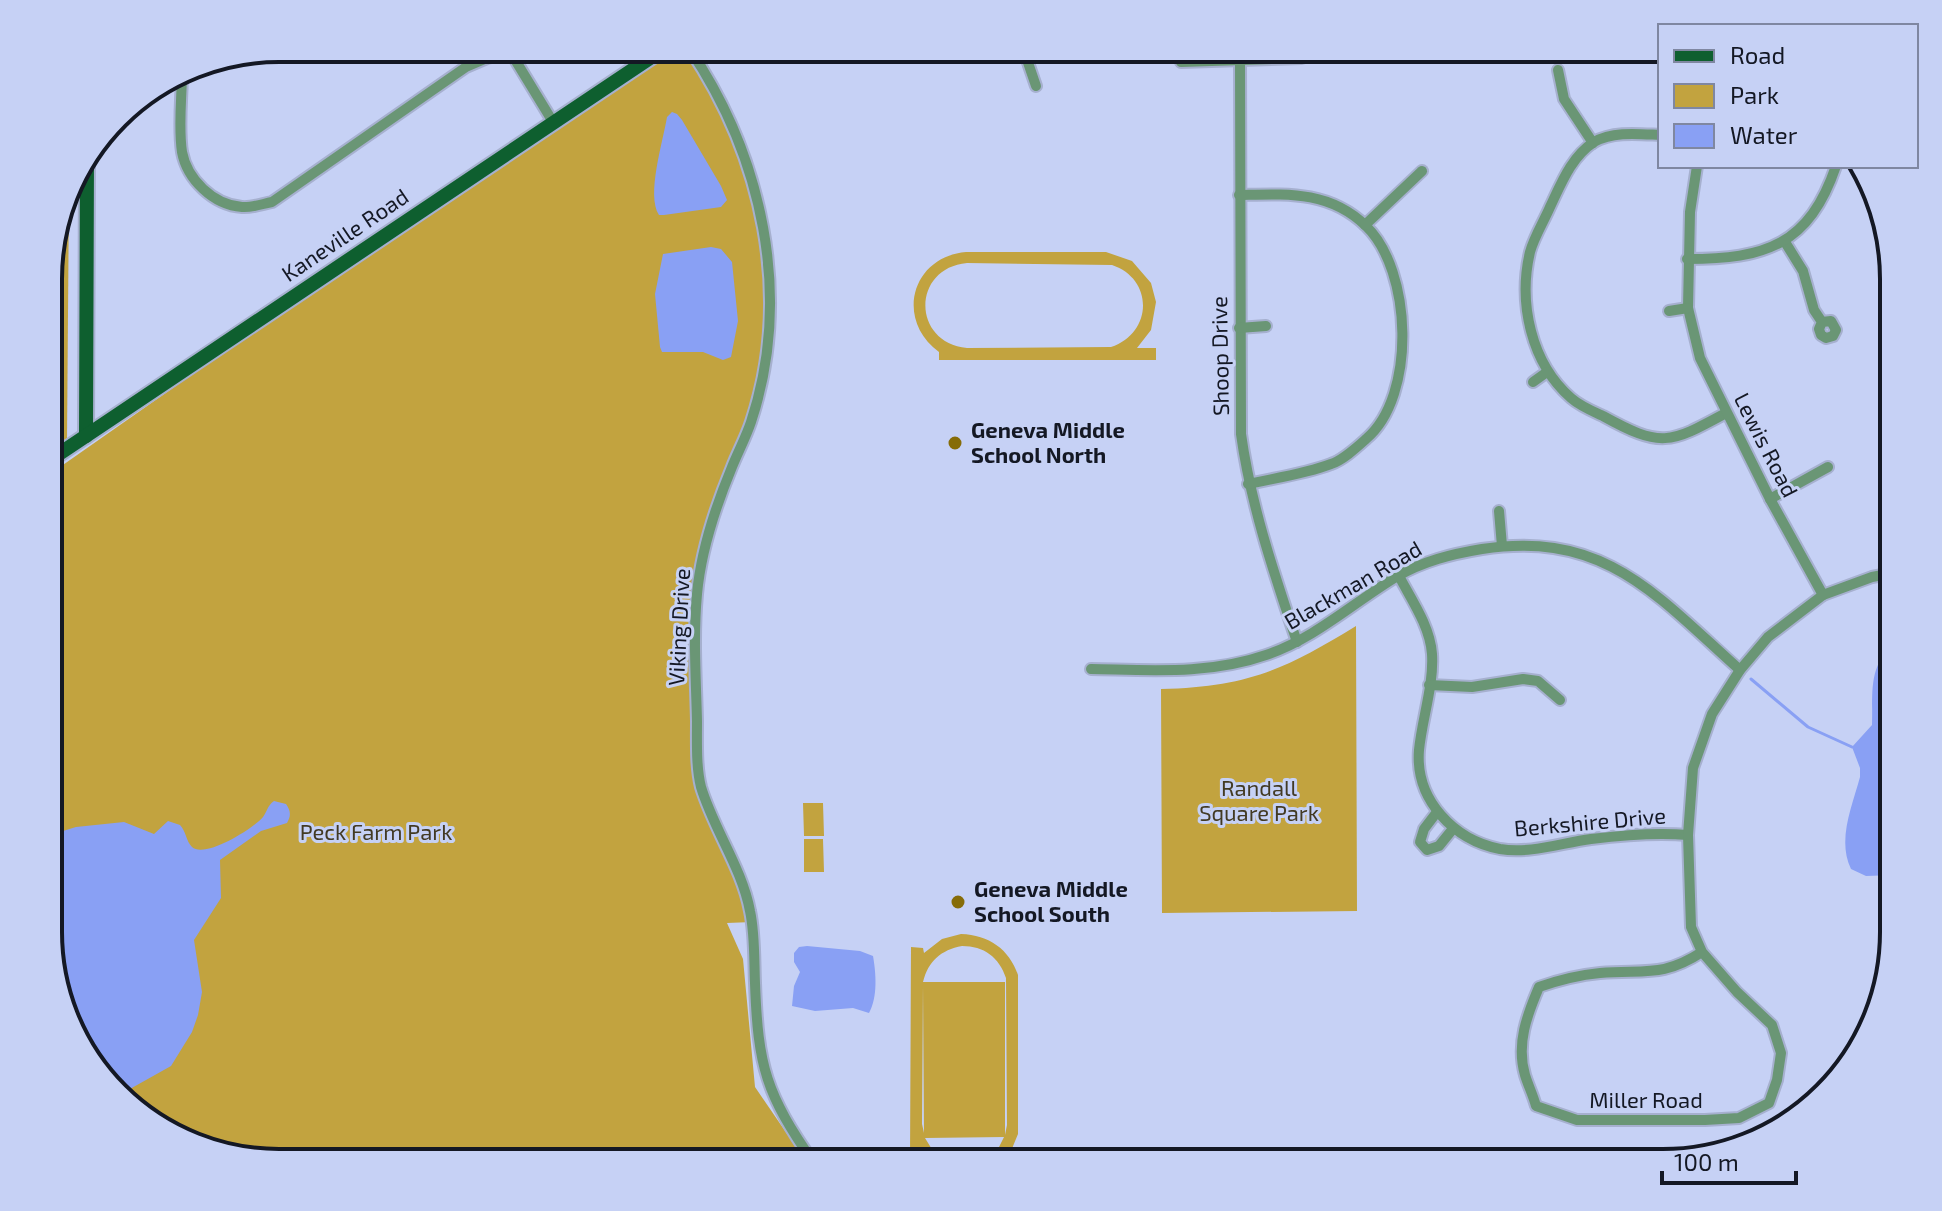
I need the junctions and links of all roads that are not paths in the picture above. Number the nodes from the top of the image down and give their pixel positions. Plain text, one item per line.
1 (478, 62) edge
2 (518, 62) edge
3 (644, 62) edge
4 (698, 62) edge
5 (1028, 62) edge
6 (1240, 62) edge
7 (1558, 70) dead end
8 (182, 85) edge
9 (1036, 86) dead end
10 (553, 122) junction
11 (1658, 135) edge
12 (1593, 143) junction
13 (1697, 168) edge
14 (1835, 168) edge
15 (1422, 171) dead end
16 (87, 180) edge
17 (1239, 195) junction
18 (1365, 225) junction
19 (1785, 242) junction
20 (1687, 259) junction
21 (1688, 308) junction
22 (1669, 311) dead end
23 (1822, 322) dead end
24 (1266, 326) dead end
25 (1239, 328) junction
26 (1547, 372) junction
27 (1533, 382) dead end
28 (1726, 413) junction
29 (86, 436) junction
30 (62, 452) edge
31 (1828, 467) dead end
32 (1248, 484) junction
33 (1770, 499) junction
34 (1499, 511) dead end
35 (1502, 546) junction
36 (1880, 575) edge
37 (1399, 576) junction
38 (1823, 595) junction
39 (1297, 642) junction
40 (1091, 669) dead end
41 (1740, 670) junction
42 (1429, 685) junction
43 (1560, 700) dead end
44 (1437, 812) junction
45 (1452, 830) junction
46 (1688, 835) junction
47 (1702, 952) junction
48 (804, 1149) edge

1 - 8 street
2 - 10 street
3 - 10 main road, Kaneville Road
4 - 48 street, Viking Drive
5 - 9 street
6 - 17 street, Shoop Drive
7 - 12 street
10 - 29 main road, Kaneville Road
11 - 12 street
12 - 26 street
13 - 20 street, Lewis Road
14 - 19 street
15 - 18 street
16 - 29 main road
17 - 18 street
17 - 25 street, Shoop Drive
18 - 32 street
19 - 20 street
19 - 23 street
20 - 21 street, Lewis Road
21 - 22 street
21 - 28 street, Lewis Road
24 - 25 street
25 - 32 street, Shoop Drive
26 - 27 street
26 - 28 street
28 - 33 street, Lewis Road
29 - 30 main road, Kaneville Road
31 - 33 street
32 - 39 street, Shoop Drive
33 - 38 street, Lewis Road
34 - 35 street
35 - 37 street, Blackman Road
35 - 41 street, Blackman Road
36 - 38 street, Miller Road
37 - 39 street, Blackman Road
37 - 42 street, Berkshire Drive
38 - 41 street, Miller Road
39 - 40 street, Blackman Road
41 - 46 street, Miller Road
42 - 43 street
42 - 44 street, Berkshire Drive
44 - 45 street, Berkshire Drive
44 - 45 street
45 - 46 street, Berkshire Drive
46 - 47 street, Miller Road
47 - 47 street, Miller Road

